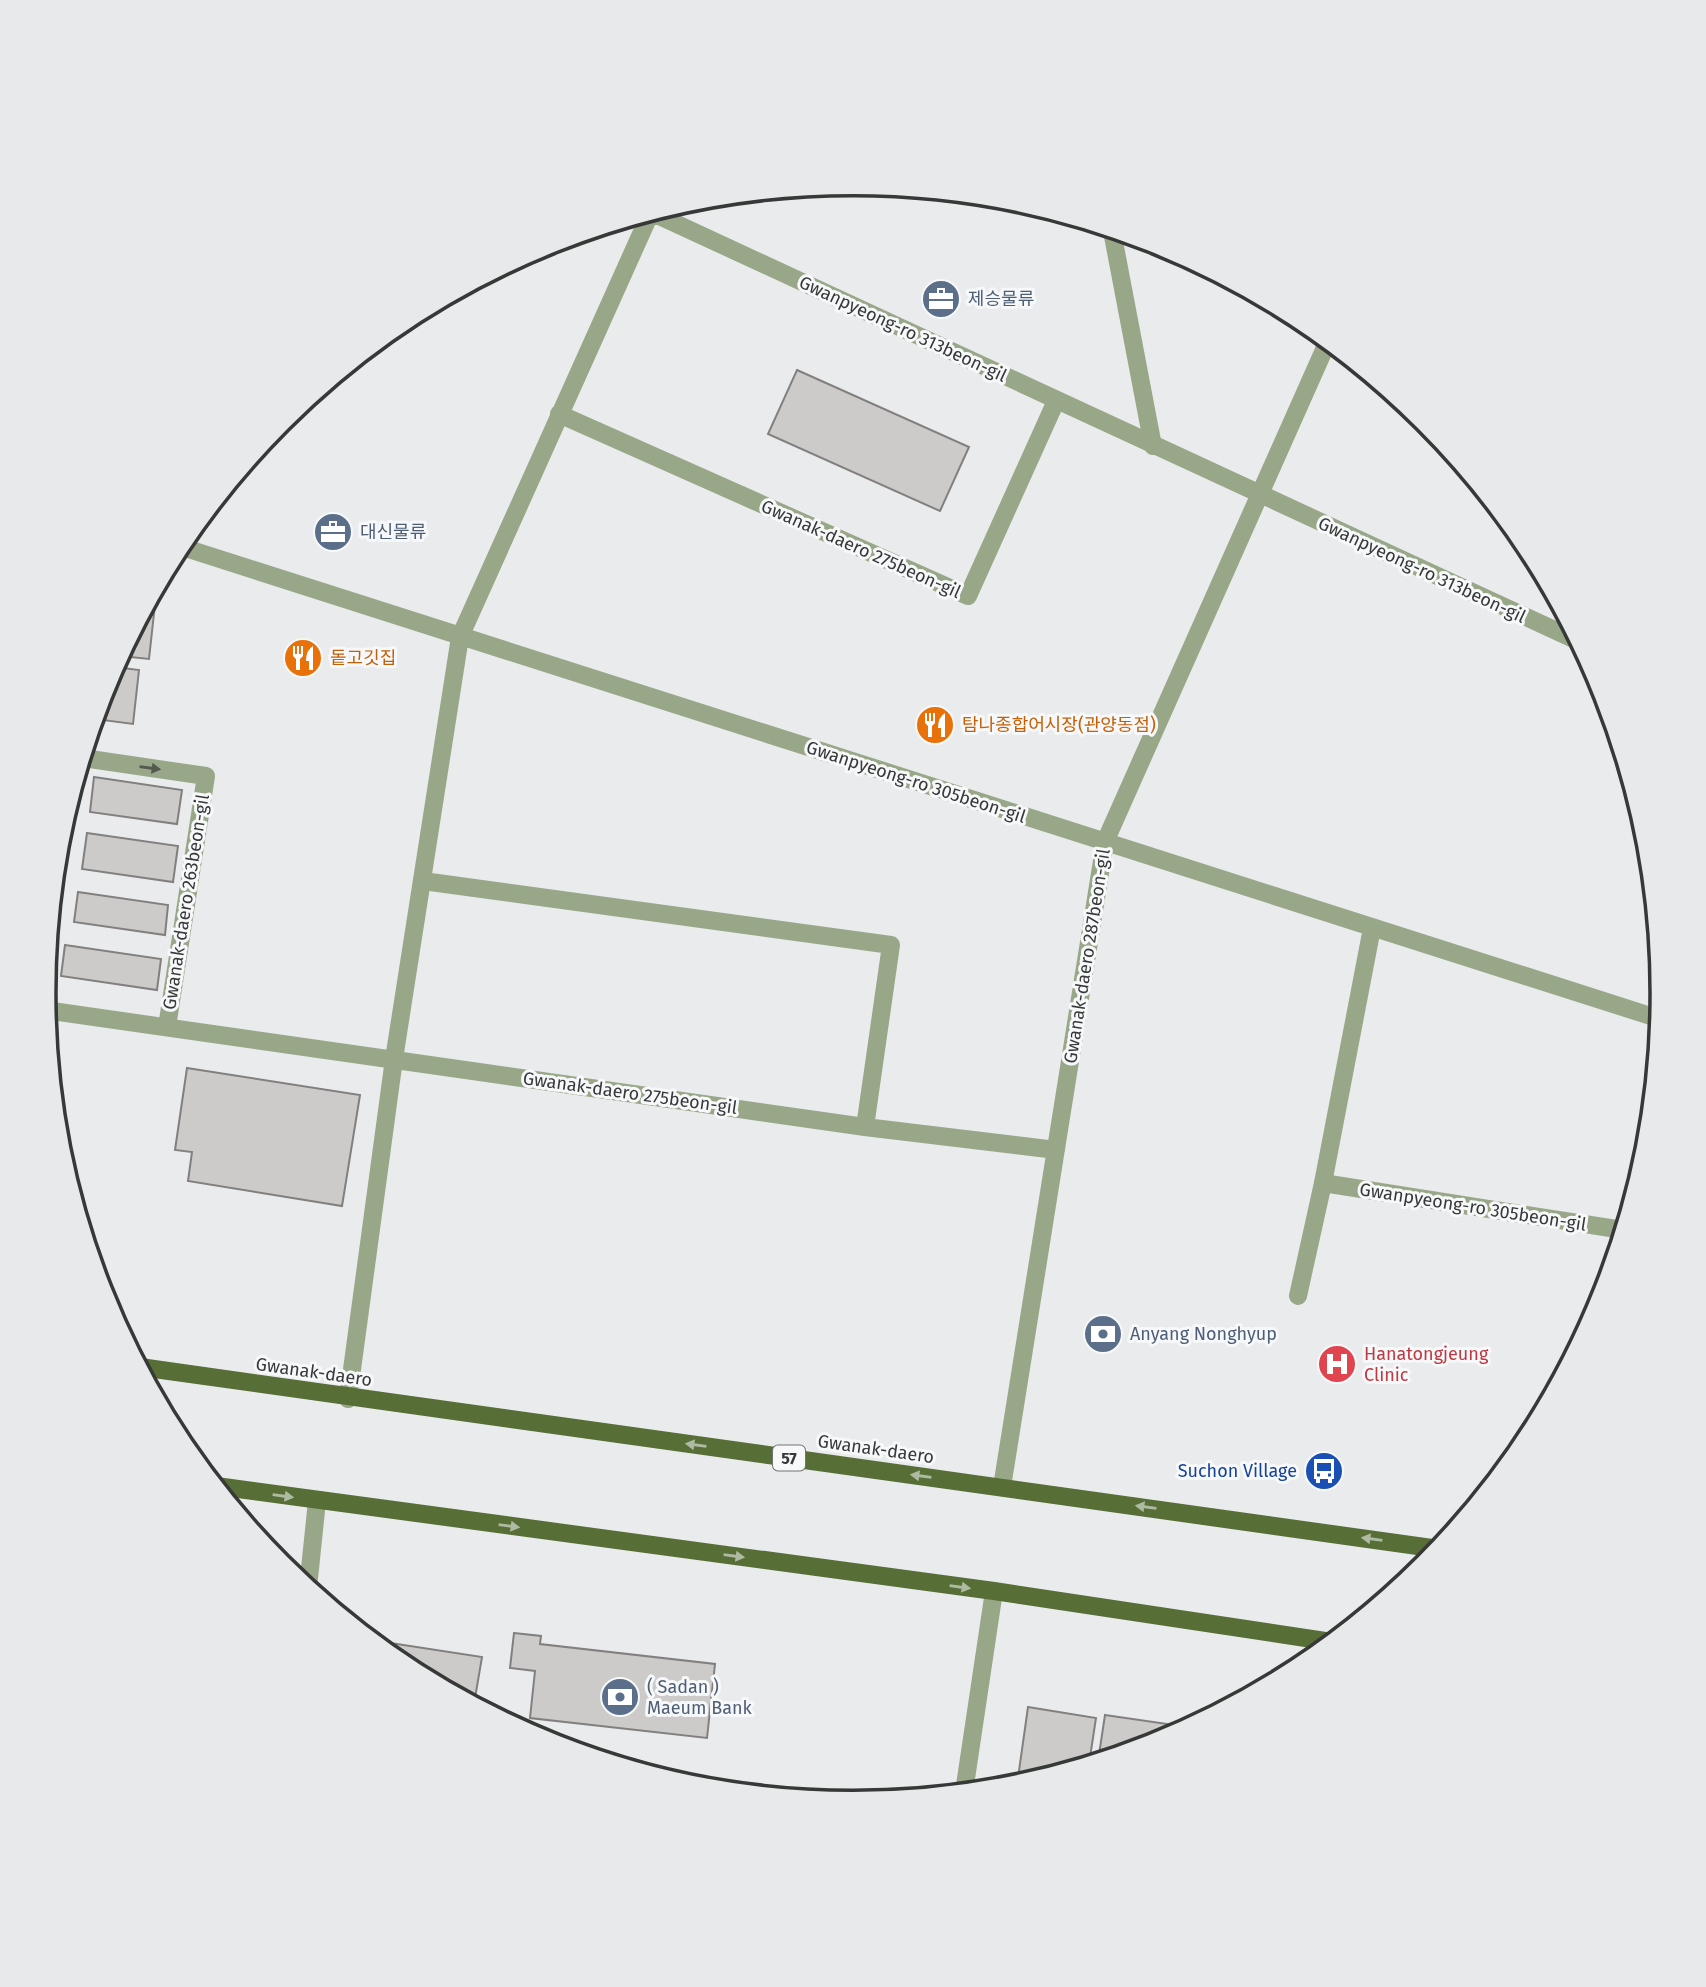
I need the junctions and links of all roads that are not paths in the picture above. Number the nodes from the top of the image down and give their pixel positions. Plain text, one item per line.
1 (665, 220) edge
2 (646, 224) edge
3 (1114, 241) edge
4 (1324, 351) edge
5 (1056, 401) junction
6 (559, 414) junction
7 (1153, 446) junction
8 (1258, 495) junction
9 (191, 550) edge
10 (1565, 636) edge
11 (460, 637) junction
12 (91, 759) edge
13 (1105, 842) junction
14 (423, 881) junction
15 (1372, 928) junction
16 (57, 1012) edge
17 (1649, 1016) edge
18 (167, 1027) junction
19 (394, 1059) junction
20 (865, 1127) junction
21 (1056, 1150) junction
22 (1323, 1183) junction
23 (1614, 1229) edge
24 (1298, 1296) dead end
25 (150, 1369) edge
26 (348, 1398) junction
27 (1002, 1487) junction
28 (228, 1488) edge
29 (317, 1500) junction
30 (1426, 1547) edge
31 (309, 1576) edge
32 (994, 1591) junction
33 (1318, 1640) edge
34 (965, 1783) edge

1 - 5 street, Gwanpyeong-ro 313beon-gil
2 - 6 street
3 - 7 street
4 - 8 street, Gwanak-daero 287beon-gil
5 - 6 street, Gwanak-daero 275beon-gil
5 - 7 street, Gwanpyeong-ro 313beon-gil
6 - 11 street
7 - 8 street, Gwanpyeong-ro 313beon-gil
8 - 10 street, Gwanpyeong-ro 313beon-gil
8 - 13 street, Gwanak-daero 287beon-gil
9 - 11 street, Gwanpyeong-ro 305beon-gil
11 - 13 street, Gwanpyeong-ro 305beon-gil
11 - 14 street
12 -> 18 street, Gwanak-daero 263beon-gil
13 - 15 street, Gwanpyeong-ro 305beon-gil
13 - 21 street, Gwanak-daero 287beon-gil
14 - 19 street
14 - 20 street
15 - 17 street, Gwanpyeong-ro 305beon-gil
15 - 22 street
16 - 18 street, Gwanak-daero 263beon-gil
18 - 19 street, Gwanak-daero 263beon-gil
19 - 20 street, Gwanak-daero 275beon-gil
19 - 26 street
20 - 21 street, Gwanak-daero 275beon-gil
21 - 27 street, Gwanak-daero 287beon-gil
22 - 23 street, Gwanpyeong-ro 305beon-gil
22 - 24 street
25 - 26 main road, Gwanak-daero / 57
27 -> 26 main road, Gwanak-daero / 57
30 -> 27 main road, Gwanak-daero / 57
28 -> 29 main road
29 - 31 street
29 -> 32 main road
32 - 33 main road
32 - 34 street

